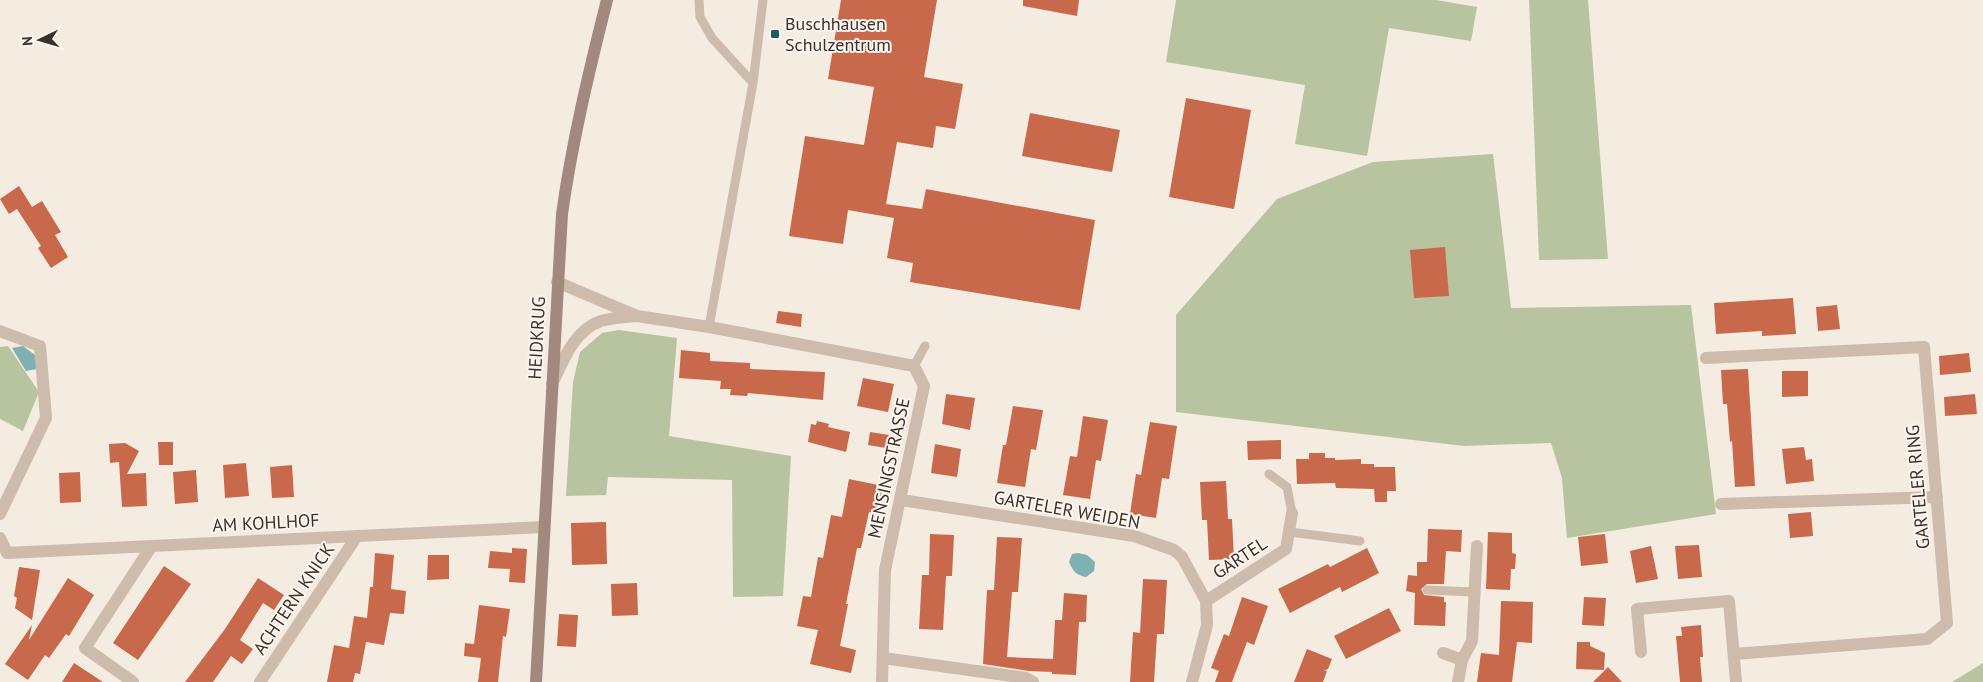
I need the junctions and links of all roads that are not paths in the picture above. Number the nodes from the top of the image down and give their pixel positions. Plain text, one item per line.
1 (607, 0) edge
2 (699, 0) edge
3 (763, 0) edge
4 (753, 82) junction
5 (557, 282) junction
6 (637, 316) junction
7 (709, 327) junction
8 (0, 331) edge
9 (924, 346) dead end
10 (1706, 358) dead end
11 (914, 366) junction
12 (552, 384) junction
13 (1269, 474) dead end
14 (1937, 497) junction
15 (901, 500) junction
16 (1721, 504) dead end
17 (1292, 512) joint
18 (0, 514) edge
19 (544, 527) junction
20 (1290, 532) junction
21 (357, 536) junction
22 (0, 538) edge
23 (1360, 541) dead end
24 (151, 546) junction
25 (1477, 546) dead end
26 (1427, 590) dead end
27 (1474, 592) junction
28 (1206, 601) junction
29 (1641, 652) dead end
30 (1443, 653) dead end
31 (1734, 654) junction
32 (883, 658) junction
33 (1462, 660) junction
34 (133, 682) edge
35 (260, 682) edge
36 (536, 682) edge
37 (882, 682) edge
38 (1034, 682) edge
39 (1192, 682) edge
40 (1458, 682) edge
41 (1736, 682) edge

1 - 5 main road, HEIDKRUG
2 - 4 lane
3 - 4 lane
4 - 7 lane
5 - 6 street
5 - 12 main road, HEIDKRUG
6 - 7 street
6 - 12 street
7 - 11 street
8 - 18 street
9 - 11 lane
10 - 14 street, GARTELER RING
11 - 15 street, MENSINGSTRASSE
12 - 19 main road, HEIDKRUG
13 - 17 lane
14 - 16 street
14 - 31 street, GARTELER RING
15 - 28 street, GARTELER WEIDEN
15 - 32 street, MENSINGSTRASSE
17 - 20 street, GARTEL
19 - 21 street, AM KOHLHOF
19 - 36 main road, HEIDKRUG
20 - 23 lane
20 - 28 street, GARTEL
21 - 24 street, AM KOHLHOF
21 - 35 street, ACHTERN KNICK
22 - 24 street, AM KOHLHOF
24 - 34 street
25 - 27 street
26 - 27 lane
27 - 33 street
28 - 39 street, GARTELER WEIDEN
29 - 31 street
30 - 33 street
31 - 41 street
32 - 37 street, MENSINGSTRASSE
32 - 38 street
33 - 40 street

